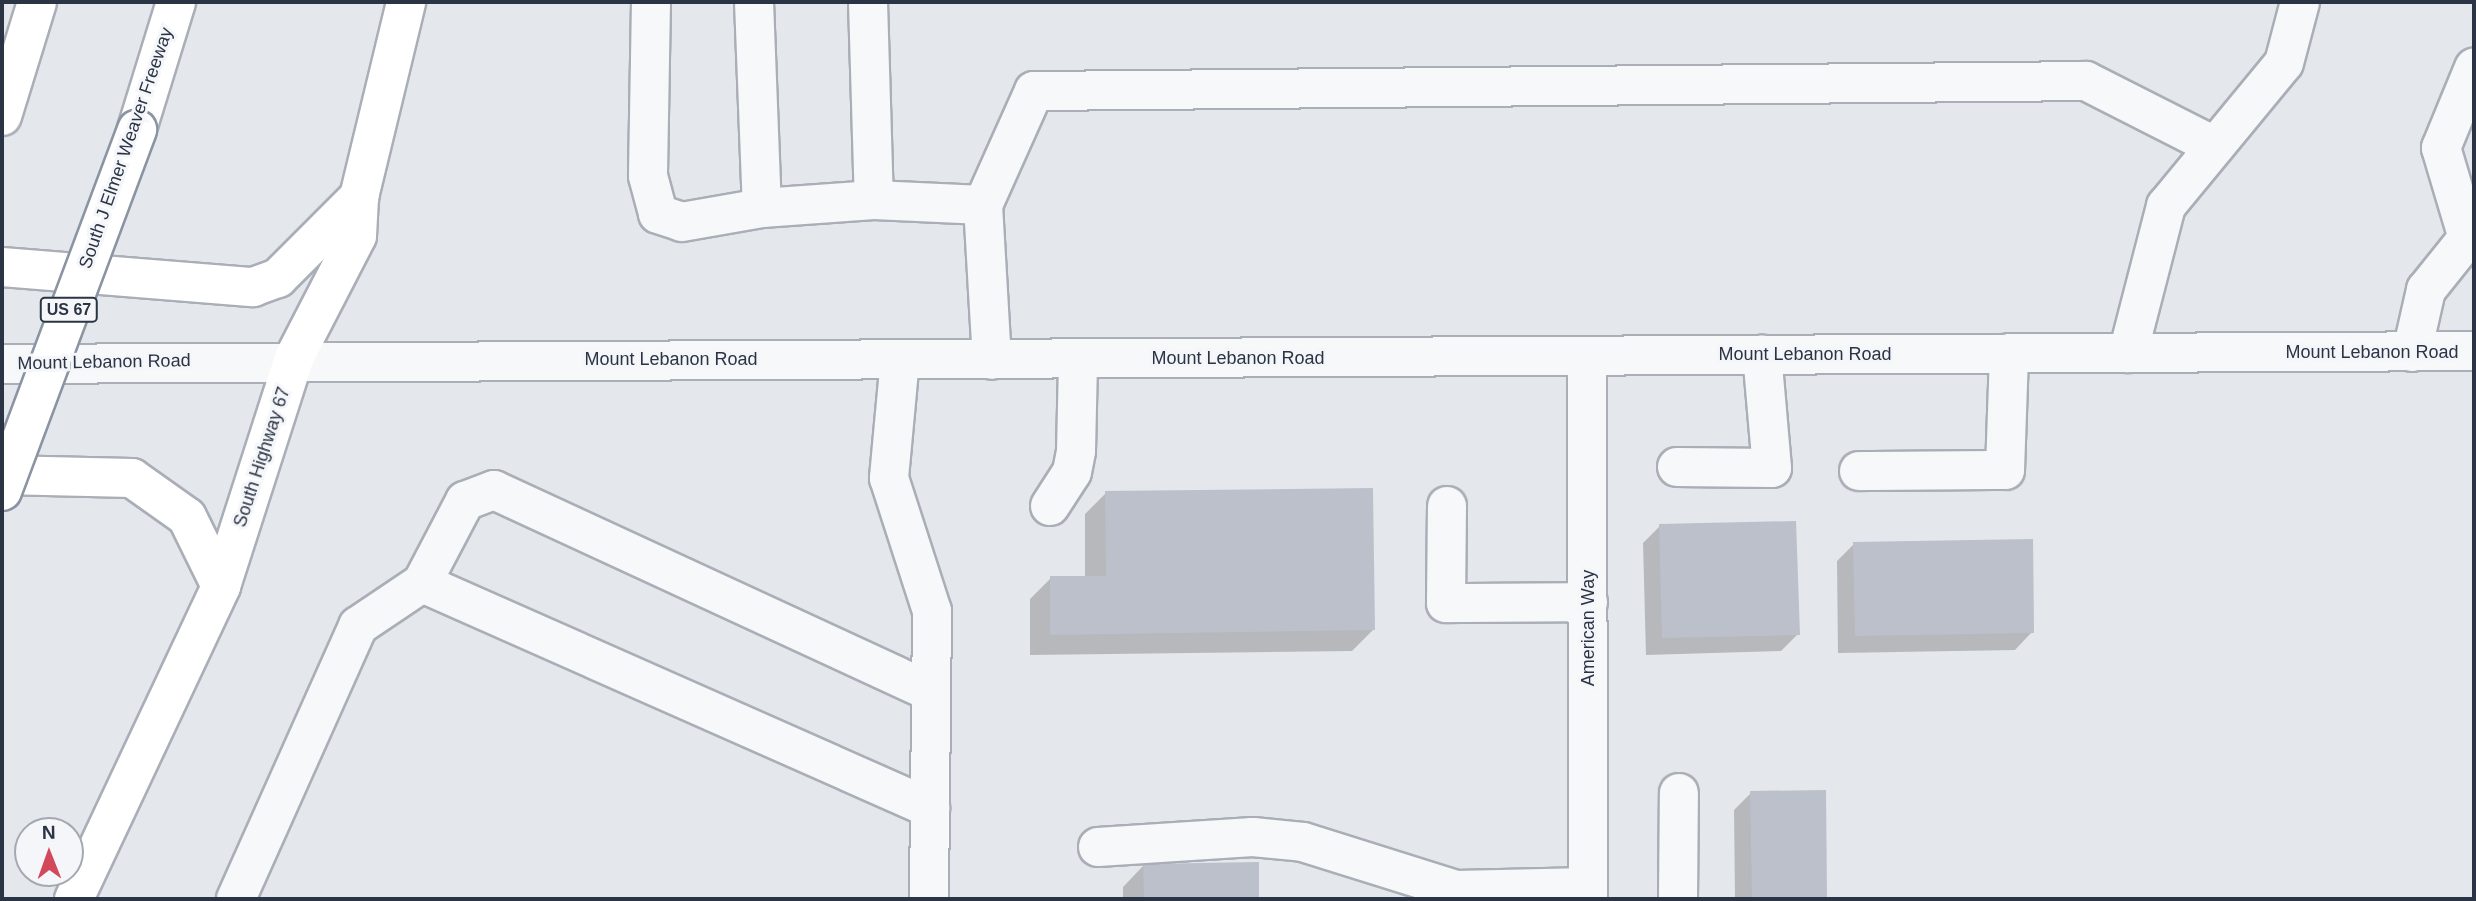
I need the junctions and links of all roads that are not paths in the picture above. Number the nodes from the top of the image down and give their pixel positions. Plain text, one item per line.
1 (37, 2) edge
2 (176, 2) edge
3 (406, 2) edge
4 (650, 2) edge
5 (754, 2) edge
6 (868, 2) edge
7 (2300, 2) edge
8 (2474, 68) edge
9 (2, 116) edge
10 (2214, 146) junction
11 (359, 197) junction
12 (874, 200) junction
13 (983, 205) junction
14 (762, 208) junction
15 (2471, 233) edge
16 (2, 267) edge
17 (2474, 351) edge
18 (2412, 352) junction
19 (2009, 353) junction
20 (2128, 353) junction
21 (1762, 354) junction
22 (1587, 356) junction
23 (294, 358) junction
24 (900, 359) junction
25 (992, 360) junction
26 (1078, 360) junction
27 (2, 364) edge
28 (1677, 467) dead end
29 (1859, 471) dead end
30 (2, 475) edge
31 (2, 491) edge
32 (1050, 506) dead end
33 (1447, 506) dead end
34 (422, 583) junction
35 (221, 586) junction
36 (1588, 602) junction
37 (930, 692) junction
38 (1679, 793) dead end
39 (930, 808) junction
40 (1098, 847) dead end
41 (1588, 893) edge
42 (74, 899) edge
43 (236, 899) edge
44 (929, 899) edge
45 (1678, 899) edge

1 - 9 main road
2 - 31 main road, South J Elmer Weaver Freeway / US 67, bridge
3 - 11 main road, South Highway 67
4 - 14 street
5 - 14 street
6 - 12 street
7 - 10 street
8 - 15 street
10 - 13 street
10 - 20 street
11 - 16 main road
11 - 23 main road, South Highway 67
12 - 13 street
12 - 14 street
13 - 25 street
15 - 18 street
17 - 18 street, Mount Lebanon Road
18 - 20 street, Mount Lebanon Road
19 - 20 street, Mount Lebanon Road
19 - 21 street, Mount Lebanon Road
19 - 29 street
21 - 22 street, Mount Lebanon Road
21 - 28 street
22 - 26 street, Mount Lebanon Road
22 - 36 street, American Way
23 - 24 street, Mount Lebanon Road
23 - 27 street, Mount Lebanon Road
23 - 35 main road, South Highway 67
24 - 25 street, Mount Lebanon Road
24 - 37 street
25 - 26 street, Mount Lebanon Road
26 - 32 street
30 - 35 main road
33 - 36 street
34 - 37 street
34 - 39 street
34 - 43 street
35 - 42 main road, South Highway 67
36 - 41 street, American Way
37 - 39 street
38 - 45 street
39 - 44 street
40 - 41 street

